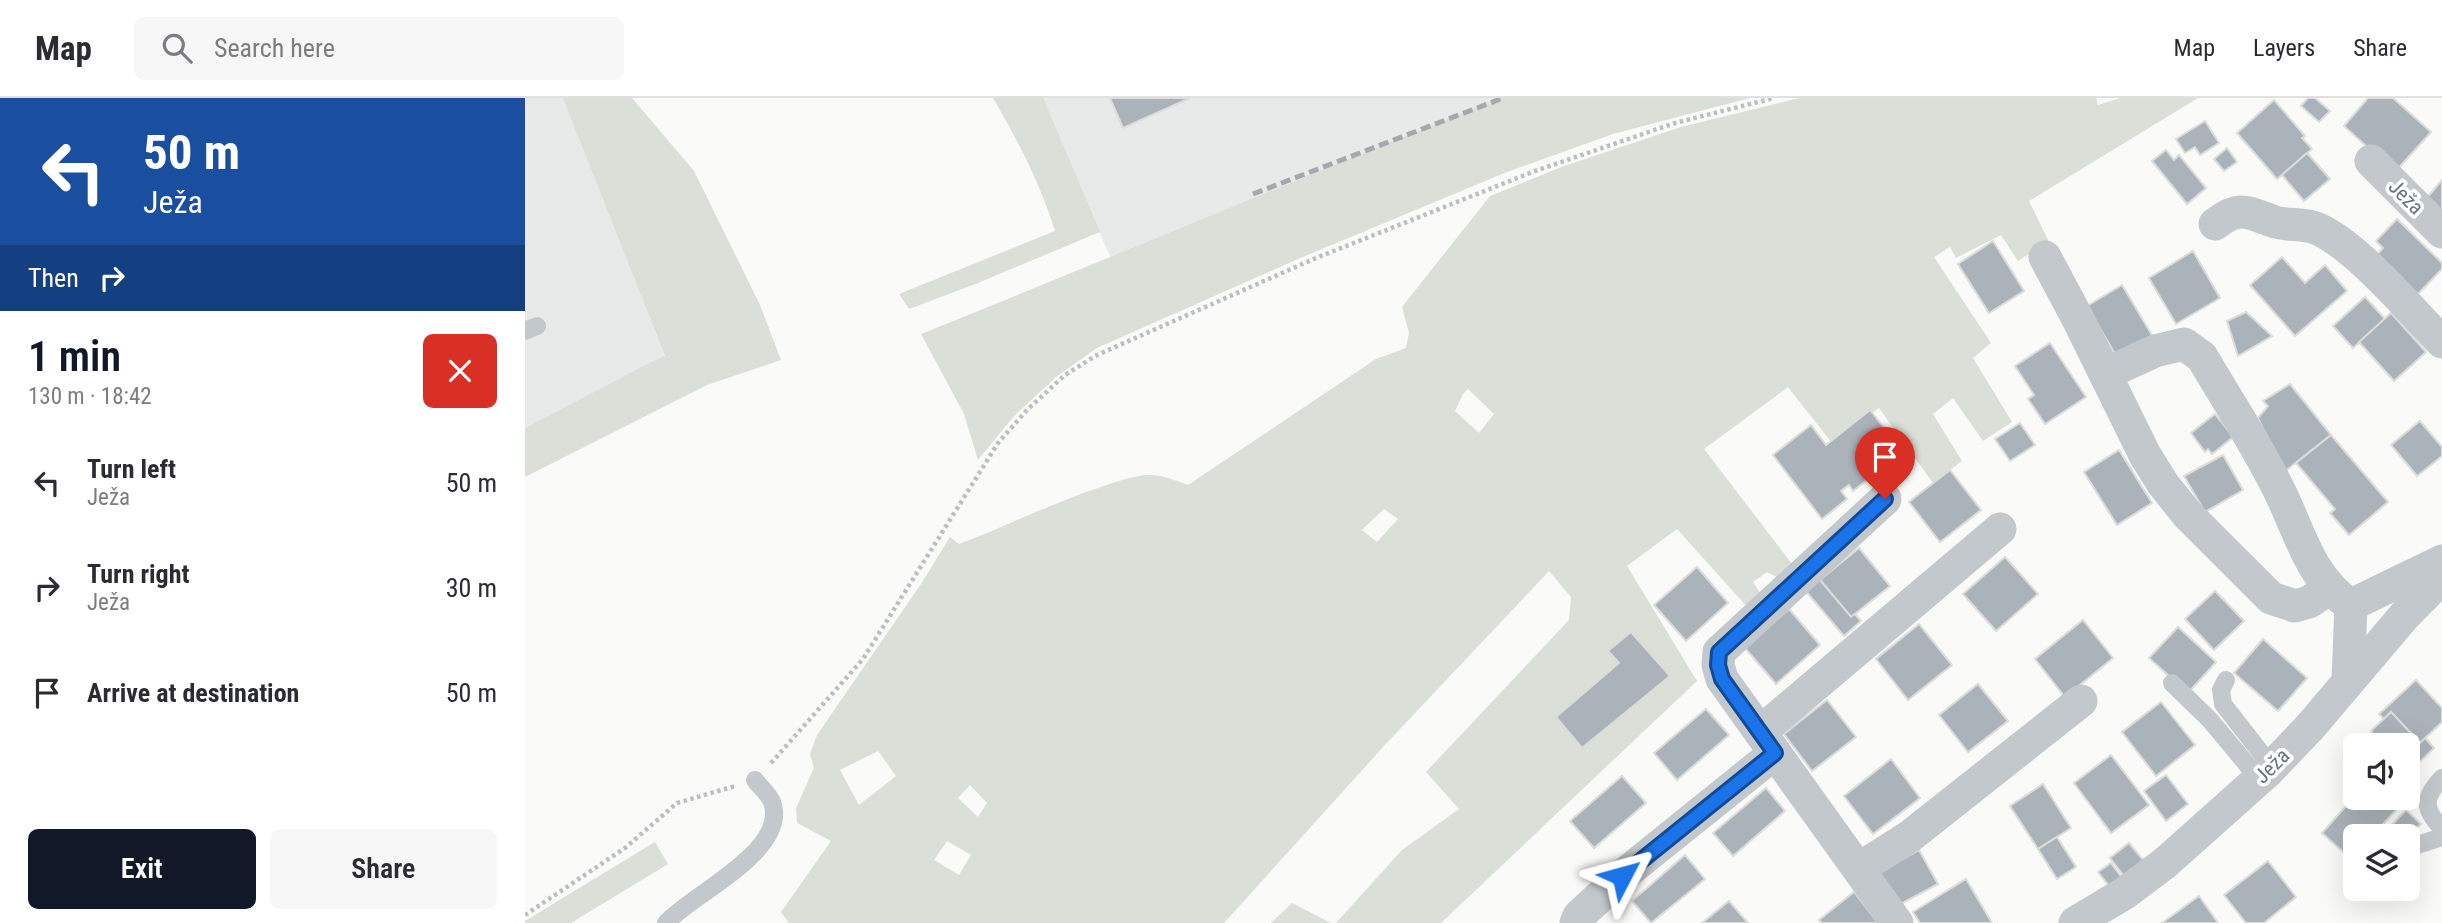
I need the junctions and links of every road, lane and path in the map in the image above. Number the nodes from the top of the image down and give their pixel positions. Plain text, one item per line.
1 (1773, 98) edge
2 (2371, 161) dead end
3 (2215, 224) dead end
4 (2442, 232) edge
5 (2045, 257) dead end
6 (2442, 342) edge
7 (2105, 374) junction
8 (1885, 499) dead end
9 (2000, 529) dead end
10 (2442, 561) edge
11 (2442, 578) edge
12 (2340, 597) junction
13 (2226, 680) dead end
14 (2348, 680) junction
15 (2172, 683) dead end
16 (2081, 701) dead end
17 (1768, 742) junction
18 (2265, 773) junction
19 (2442, 778) edge
20 (755, 780) junction
21 (2442, 828) edge
22 (2442, 837) edge
23 (2420, 844) edge
24 (1860, 868) junction
25 (525, 915) edge
26 (666, 923) edge
27 (1576, 923) edge
28 (1897, 923) edge
29 (2075, 923) edge

1 - 20 path
2 - 4 street, Ježa
3 - 6 street
5 - 7 street
7 - 12 street
7 - 12 street
8 - 17 street
9 - 17 street
10 - 12 street
11 - 14 street, Ježa
12 - 14 street
13 - 18 lane
14 - 18 street, Ježa
15 - 18 lane
16 - 24 street
17 - 24 street
17 - 27 street
18 - 29 street, Ježa
19 - 21 lane
20 - 25 path
20 - 26 lane
22 - 23 lane
24 - 28 street

